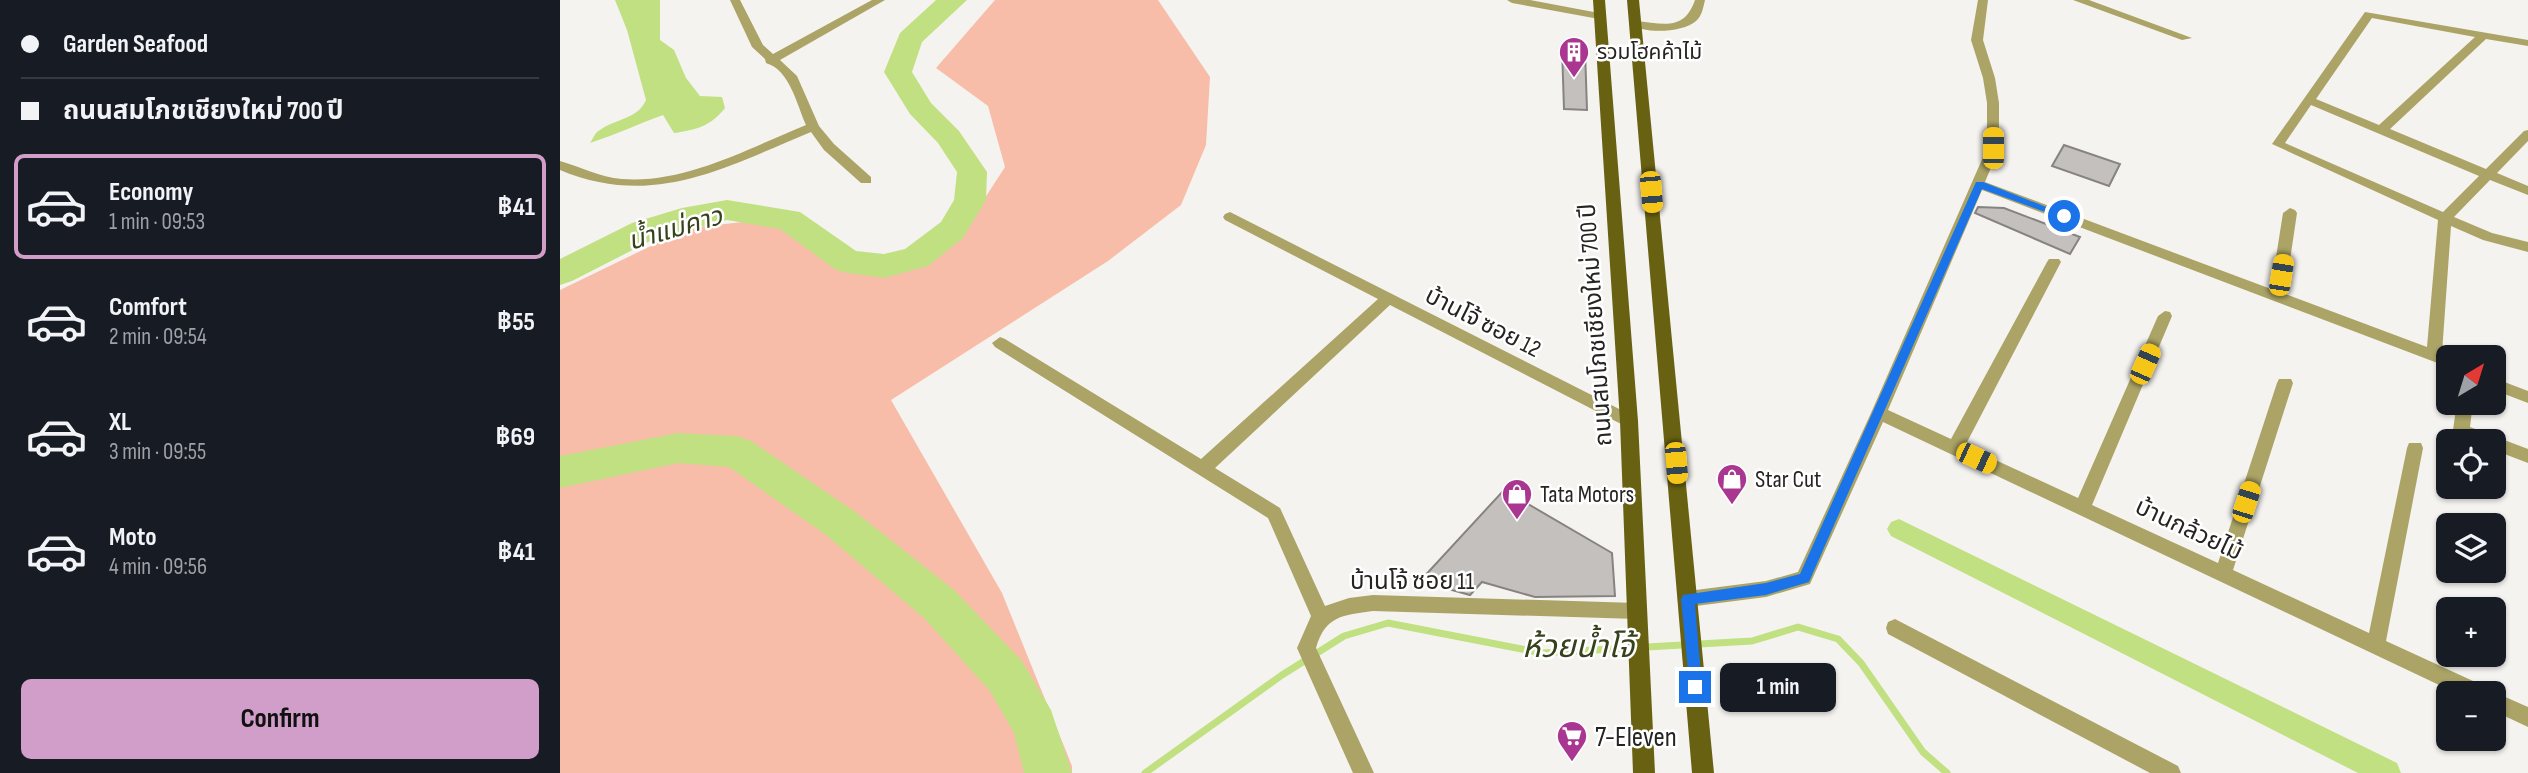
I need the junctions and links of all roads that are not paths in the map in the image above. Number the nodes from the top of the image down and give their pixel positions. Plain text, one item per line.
1 (735, 0) edge
2 (880, 0) edge
3 (1512, 0) edge
4 (1633, 0) edge
5 (1700, 0) edge
6 (1983, 0) edge
7 (2078, 0) edge
8 (1599, 8) edge
9 (1635, 24) junction
10 (2484, 35) junction
11 (2186, 38) dead end
12 (2528, 43) edge
13 (770, 61) junction
14 (2309, 100) junction
15 (813, 127) junction
16 (2382, 129) junction
17 (2528, 134) edge
18 (560, 165) edge
19 (2490, 173) junction
20 (866, 180) dead end
21 (1979, 184) junction
22 (2528, 191) edge
23 (2290, 213) dead end
24 (1230, 217) dead end
25 (2445, 218) junction
26 (2528, 247) edge
27 (2054, 262) dead end
28 (2277, 296) junction
29 (1387, 299) junction
30 (2165, 316) dead end
31 (1000, 343) dead end
32 (2441, 345) edge
33 (2436, 356) edge
34 (2285, 383) dead end
35 (2506, 389) edge
36 (2528, 397) edge
37 (1879, 413) junction
38 (1629, 421) junction
39 (2416, 447) dead end
40 (1955, 448) junction
41 (2506, 448) edge
42 (2528, 456) edge
43 (1203, 468) junction
44 (2082, 508) junction
45 (2223, 574) junction
46 (1688, 599) junction
47 (1321, 617) junction
48 (1637, 619) junction
49 (1895, 628) dead end
50 (2376, 645) junction
51 (2452, 681) edge
52 (2506, 707) edge
53 (2528, 717) edge
54 (1364, 773) edge
55 (1644, 773) edge
56 (1703, 773) edge
57 (2171, 773) edge

1 - 13 street
2 - 13 street
3 - 8 street
4 - 9 main road
5 - 9 street
6 - 21 street
7 - 11 street
8 - 38 main road, ถนนสมโภชเชียงใหม่ 700 ปี
9 - 46 main road
10 - 12 street
10 - 14 street
10 - 16 street
13 - 15 street
14 - 16 street
14 - 25 street
15 - 18 street
15 - 20 street
16 - 19 street
17 - 19 street
19 - 22 street
19 - 25 street
21 - 28 street
21 - 37 street
23 - 28 street
24 - 29 street, บ้านโจ้ ซอย 12
25 - 26 street
25 - 32 street
27 - 40 street
28 - 33 street
29 - 38 street, บ้านโจ้ ซอย 12
29 - 43 street
30 - 44 street
31 - 43 street
34 - 45 street
35 - 36 street
37 - 40 street, บ้านกล้วยไม้
37 - 46 street
38 - 48 main road, ถนนสมโภชเชียงใหม่ 700 ปี
39 - 50 street
40 - 44 street, บ้านกล้วยไม้
41 - 42 street
43 - 47 street
44 - 45 street, บ้านกล้วยไม้
45 - 50 street, บ้านกล้วยไม้
46 - 56 main road
47 - 48 street, บ้านโจ้ ซอย 11
47 - 54 street, บ้านโจ้ ซอย 11
48 - 55 main road, ถนนสมโภชเชียงใหม่ 700 ปี
49 - 57 street
50 - 51 street, บ้านกล้วยไม้
52 - 53 street

